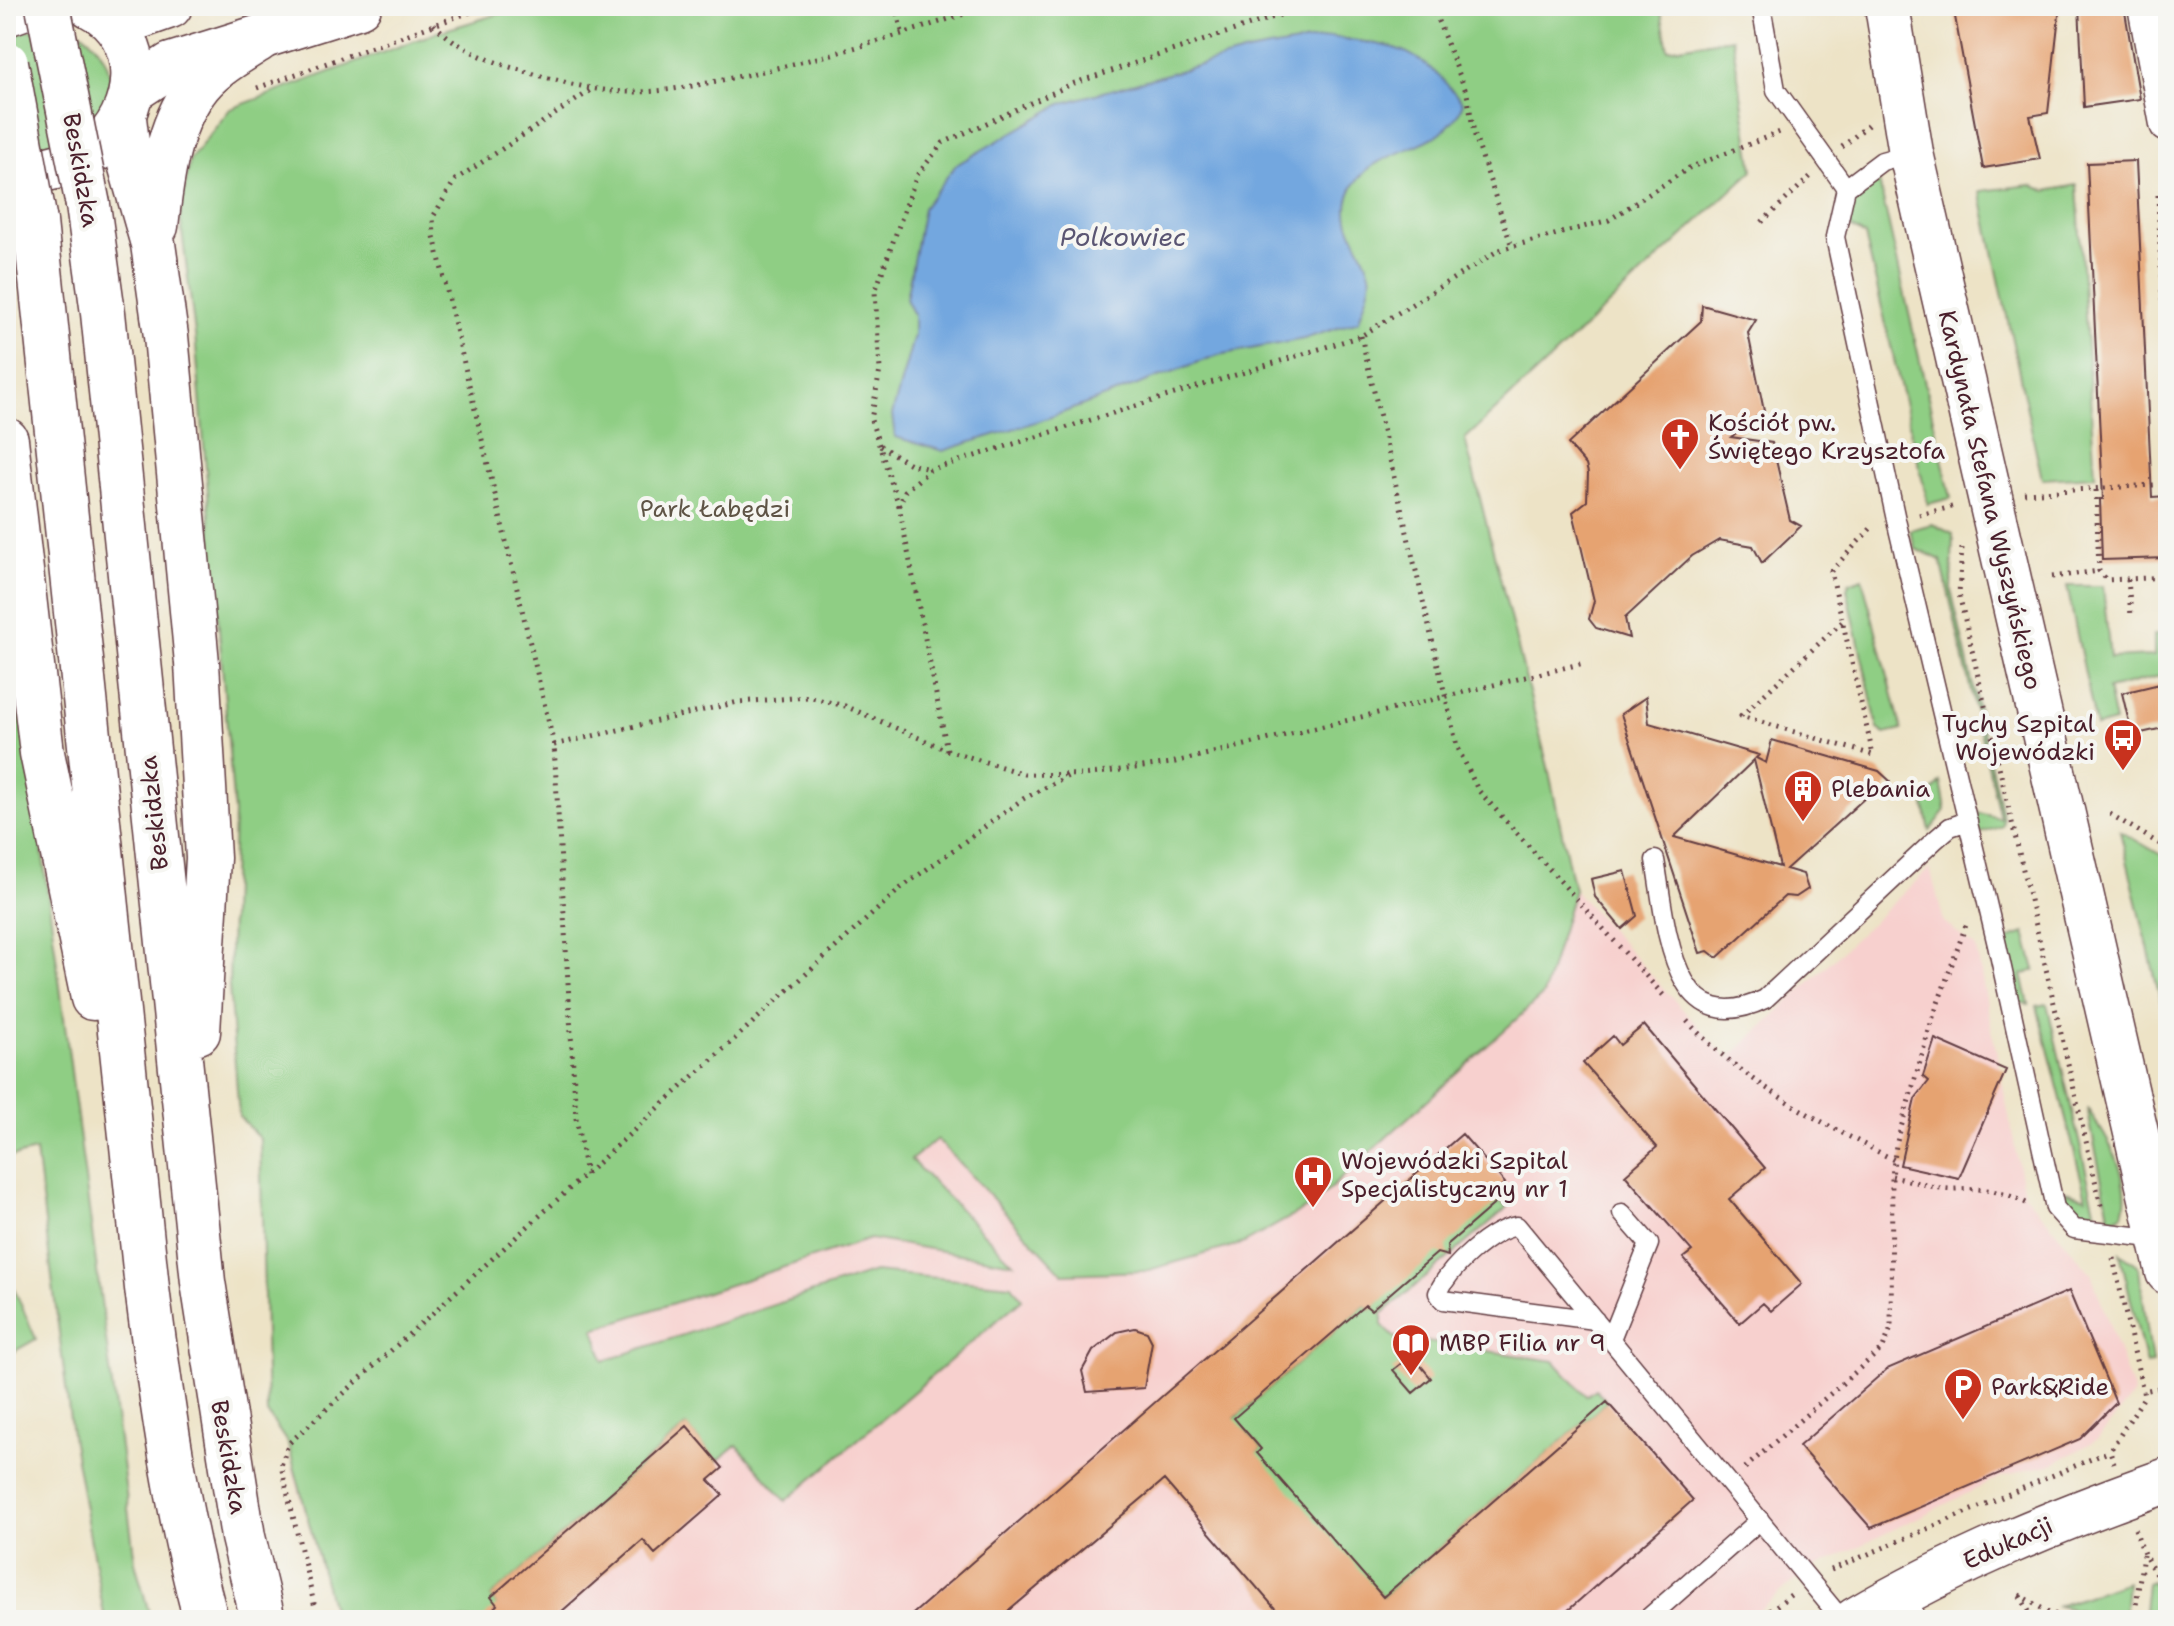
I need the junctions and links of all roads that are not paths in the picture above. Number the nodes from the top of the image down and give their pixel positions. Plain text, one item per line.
1 (28, 6) edge
2 (48, 6) edge
3 (170, 6) edge
4 (359, 6) edge
5 (1761, 6) edge
6 (1887, 6) edge
7 (2146, 6) edge
8 (102, 12) edge
9 (6, 14) edge
10 (258, 40) junction
11 (6, 63) edge
12 (128, 104) junction
13 (2168, 124) edge
14 (1911, 153) junction
15 (6, 176) edge
16 (1846, 188) junction
17 (153, 244) junction
18 (6, 440) edge
19 (1968, 821) junction
20 (1655, 860) dead end
21 (189, 1146) junction
22 (132, 1152) junction
23 (1622, 1213) dead end
24 (2164, 1256) edge
25 (1595, 1320) junction
26 (1611, 1339) junction
27 (2168, 1480) edge
28 (1760, 1520) junction
29 (1910, 1606) edge
30 (206, 1620) edge
31 (263, 1620) edge
32 (1646, 1620) edge
33 (1842, 1620) edge
34 (1855, 1620) edge

1 - 9 main road
2 - 21 main road, Beskidzka, bridge
3 - 8 main road
4 - 10 main road
5 - 16 lane
6 - 14 main road, Kardynała Stefana Wyszyńskiego
7 - 13 street
8 - 12 main road
10 - 12 main road
10 - 17 main road
11 - 22 main road, bridge
12 - 15 main road
12 - 17 main road
14 - 16 lane
14 - 24 main road, Kardynała Stefana Wyszyńskiego
16 - 19 lane
17 - 21 main road
18 - 22 main road
19 - 20 lane
19 - 24 lane
21 - 31 main road, Beskidzka
22 - 30 main road
23 - 26 lane
25 - 25 lane
25 - 26 lane
26 - 28 lane
27 - 29 main road, Edukacji
28 - 32 lane
28 - 33 lane
29 - 34 main road, Edukacji

